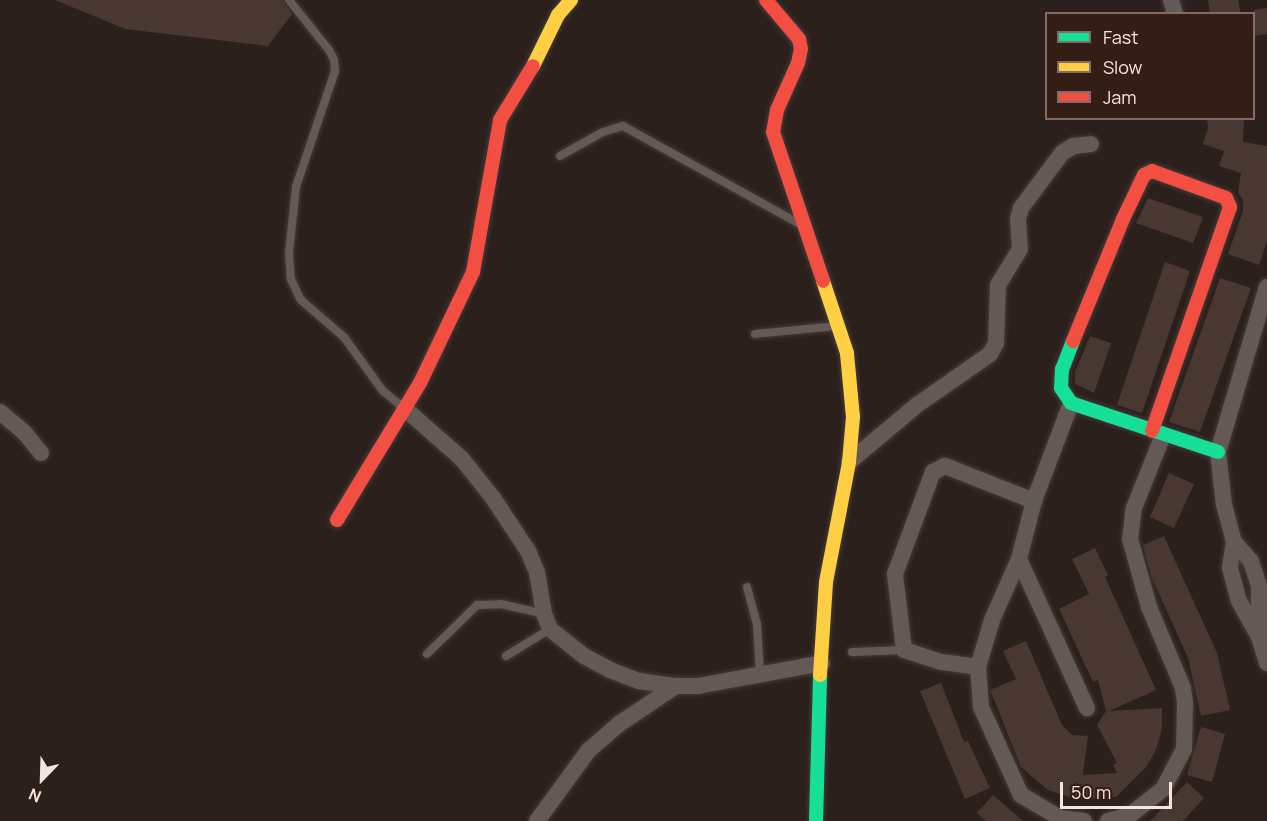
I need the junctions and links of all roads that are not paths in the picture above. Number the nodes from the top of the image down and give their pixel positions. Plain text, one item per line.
1 (289, 0) edge
2 (571, 0) edge
3 (766, 0) edge
4 (1090, 144) dead end
5 (560, 156) dead end
6 (804, 226) junction
7 (1267, 287) edge
8 (838, 326) junction
9 (755, 334) dead end
10 (1071, 403) junction
11 (404, 408) junction
12 (0, 412) edge
13 (1157, 433) junction
14 (1218, 452) junction
15 (41, 453) dead end
16 (849, 462) junction
17 (1034, 501) junction
18 (337, 520) dead end
19 (1234, 542) junction
20 (1019, 559) junction
21 (747, 587) dead end
22 (547, 622) junction
23 (1258, 637) junction
24 (904, 650) junction
25 (852, 652) dead end
26 (428, 654) dead end
27 (506, 656) dead end
28 (822, 663) junction
29 (1267, 663) edge
30 (978, 667) junction
31 (760, 674) junction
32 (676, 686) junction
33 (1087, 708) dead end
34 (537, 821) edge
35 (816, 821) edge
36 (1084, 821) edge
37 (1108, 821) edge

1 - 11 lane
2 - 11 street
3 - 6 street
4 - 16 street
5 - 6 lane
6 - 8 street
7 - 14 street
8 - 9 lane
8 - 16 street
10 - 13 street
10 - 13 street
10 - 17 street
11 - 18 street
11 - 22 street
12 - 15 street
13 - 14 street
13 - 37 street
14 - 19 street
16 - 28 street
17 - 20 street
17 - 24 street
19 - 23 street
19 - 23 street
20 - 30 street
20 - 33 street
21 - 31 lane
22 - 26 lane
22 - 27 lane
22 - 32 street
23 - 29 street
24 - 25 lane
24 - 30 street
28 - 31 street
28 - 35 street
30 - 36 street
31 - 32 street
32 - 34 street

